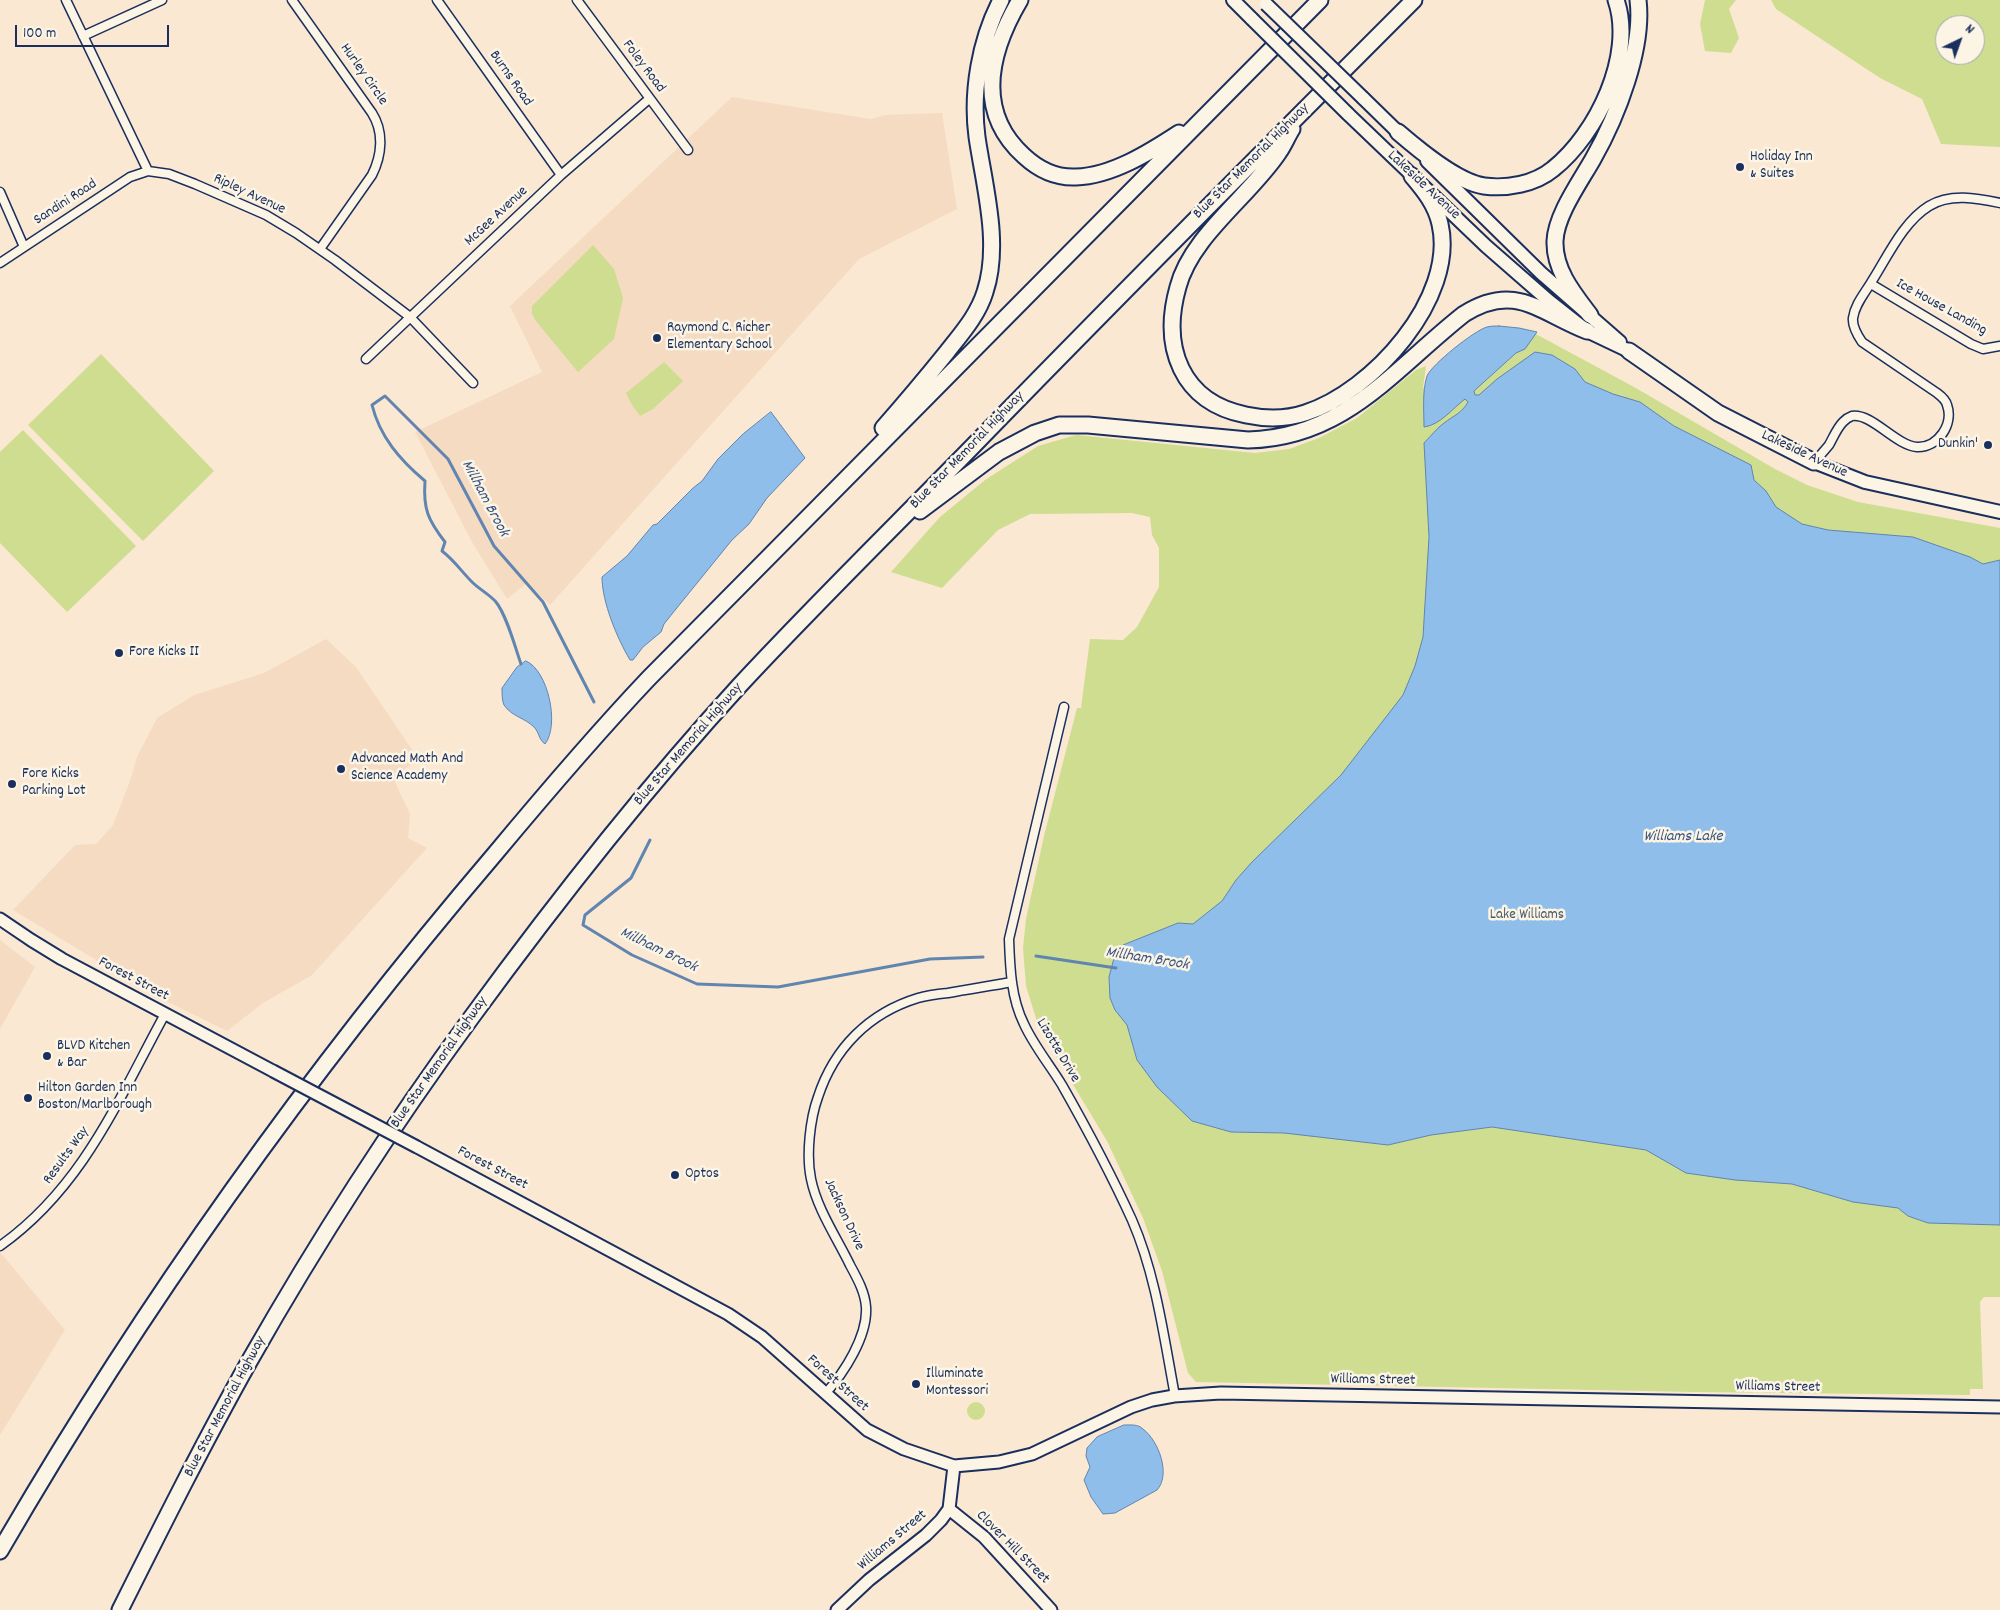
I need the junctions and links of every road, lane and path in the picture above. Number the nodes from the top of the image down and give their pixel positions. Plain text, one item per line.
1 (66, 0) edge
2 (162, 0) edge
3 (292, 0) edge
4 (437, 0) edge
5 (577, 0) edge
6 (1001, 0) edge
7 (1020, 0) edge
8 (1233, 0) edge
9 (1319, 0) edge
10 (1414, 0) edge
11 (1616, 0) edge
12 (1638, 0) edge
13 (1264, 2) edge
14 (83, 36) junction
15 (649, 98) junction
16 (1216, 104) junction
17 (1301, 113) junction
18 (1398, 132) junction
19 (688, 150) dead end
20 (148, 171) junction
21 (561, 175) junction
22 (1412, 176) junction
23 (0, 192) edge
24 (2000, 203) edge
25 (24, 247) junction
26 (320, 249) junction
27 (0, 263) edge
28 (1871, 284) junction
29 (1590, 315) junction
30 (410, 318) junction
31 (1587, 331) junction
32 (2000, 346) edge
33 (1629, 351) junction
34 (366, 359) dead end
35 (473, 383) dead end
36 (1814, 462) junction
37 (2000, 512) edge
38 (778, 548) junction
39 (872, 550) junction
40 (1064, 707) dead end
41 (0, 918) edge
42 (1012, 982) junction
43 (165, 1014) junction
44 (0, 1246) edge
45 (825, 1394) junction
46 (1175, 1396) junction
47 (2000, 1407) edge
48 (954, 1466) junction
49 (949, 1509) junction
50 (0, 1551) edge
51 (120, 1610) edge
52 (837, 1610) edge
53 (1051, 1610) edge

1 - 14 street
2 - 14 street
3 - 26 street, Hurley Circle
4 - 21 street, Burns Road
5 - 15 street, Foley Road
6 - 38 highway
7 - 16 highway
8 - 22 main road, Lakeside Avenue, bridge
9 - 16 highway
10 - 17 highway, Blue Star Memorial Highway
11 - 18 highway
12 - 29 highway
13 - 18 main road, Lakeside Avenue, bridge
14 - 20 street
15 - 19 street, Foley Road
15 - 21 street, McGee Avenue
16 - 38 highway
17 - 22 highway
17 - 39 highway, Blue Star Memorial Highway
18 - 29 main road, Lakeside Avenue
20 - 25 street, Sandini Road
20 - 26 street, Ripley Avenue
21 - 30 street, McGee Avenue
22 - 31 main road, Lakeside Avenue
23 - 25 street
24 - 28 street, Ice House Landing
25 - 27 street, Sandini Road
26 - 30 street, Ripley Avenue
28 - 32 street, Ice House Landing
28 - 36 street, Ice House Landing
29 - 33 main road, Lakeside Avenue
30 - 34 street, McGee Avenue
30 - 35 street, Ripley Avenue
31 - 33 main road, Lakeside Avenue
31 - 39 highway
33 - 36 highway, Lakeside Avenue
36 - 37 main road, Lakeside Avenue
38 - 50 highway
39 - 51 highway, Blue Star Memorial Highway
40 - 42 street, Lizotte Drive
41 - 43 main road, Forest Street
42 - 45 street, Jackson Drive
42 - 46 street, Lizotte Drive
43 - 44 street, Results Way
43 - 45 main road, Forest Street, bridge
45 - 48 main road, Forest Street
46 - 47 main road, Williams Street
46 - 48 main road, Williams Street
48 - 49 main road, Williams Street
49 - 52 main road, Williams Street
49 - 53 main road, Clover Hill Street

